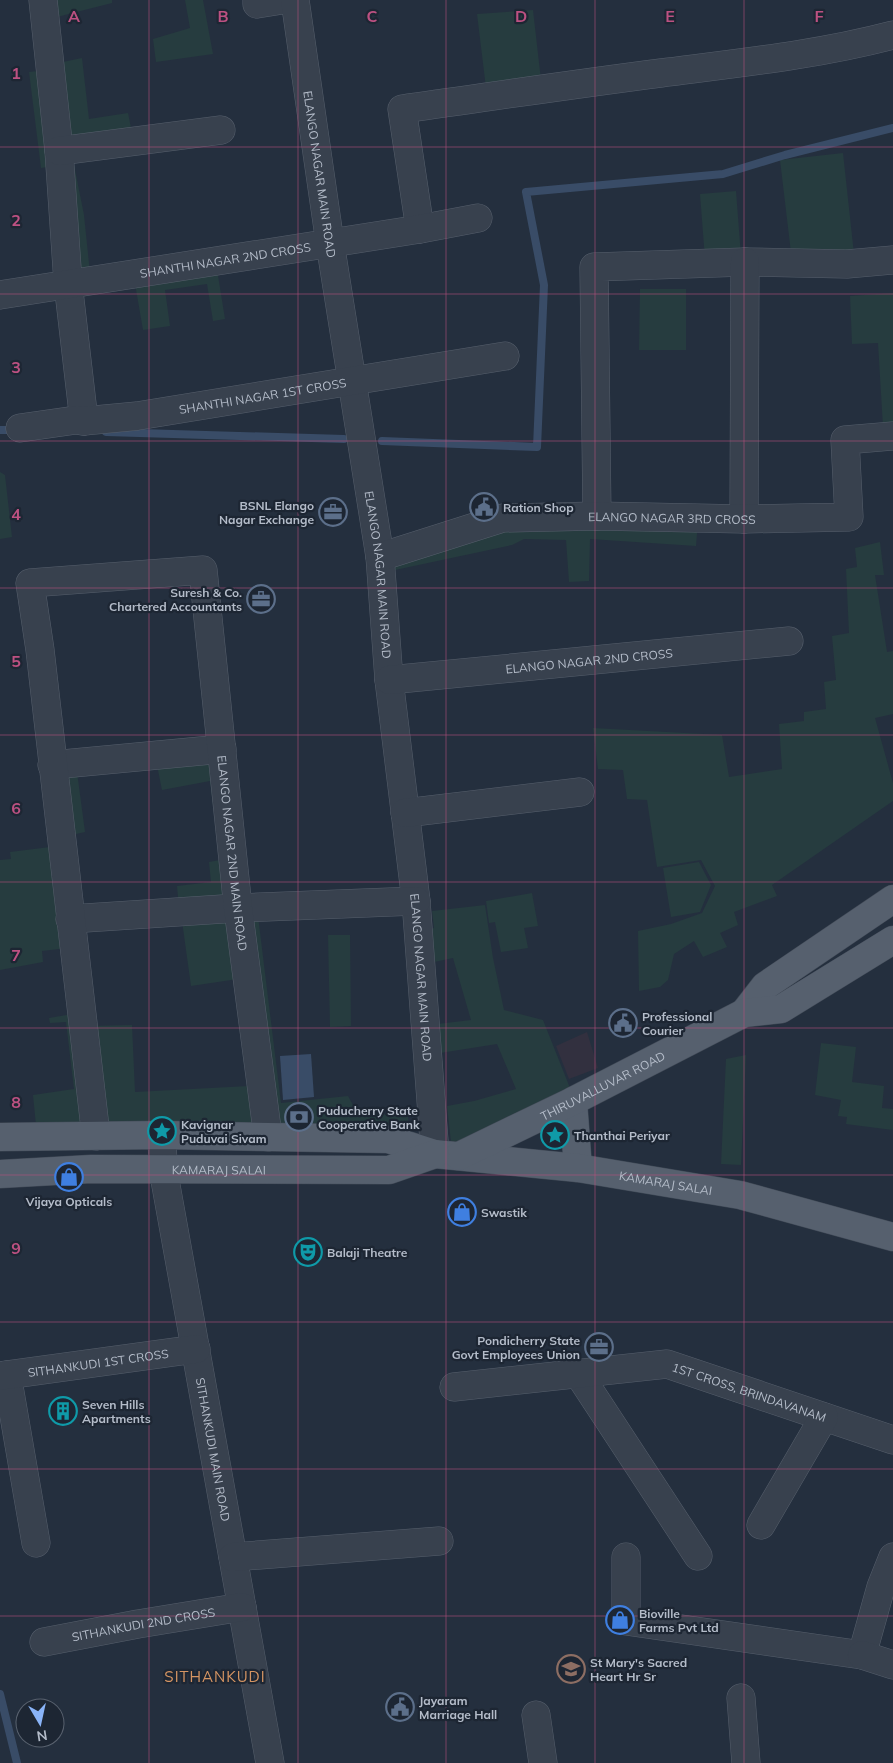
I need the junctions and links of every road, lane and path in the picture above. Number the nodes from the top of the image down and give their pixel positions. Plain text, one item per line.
1 (43, 0) edge
2 (295, 0) edge
3 (893, 35) edge
4 (222, 130) dead end
5 (59, 151) junction
6 (478, 218) dead end
7 (420, 229) junction
8 (330, 242) junction
9 (893, 260) edge
10 (746, 262) junction
11 (68, 283) junction
12 (0, 295) edge
13 (505, 356) dead end
14 (353, 382) junction
15 (84, 421) junction
16 (20, 428) dead end
17 (893, 436) edge
18 (597, 516) junction
19 (744, 518) junction
20 (380, 558) junction
21 (789, 641) dead end
22 (390, 680) junction
23 (222, 749) junction
24 (52, 765) junction
25 (580, 792) dead end
26 (405, 813) junction
27 (893, 899) edge
28 (416, 901) junction
29 (238, 908) junction
30 (70, 919) junction
31 (893, 940) edge
32 (744, 1013) junction
33 (573, 1101) junction
34 (162, 1135) junction
35 (96, 1136) junction
36 (0, 1137) edge
37 (268, 1137) junction
38 (447, 1155) junction
39 (578, 1168) junction
40 (163, 1169) junction
41 (0, 1174) edge
42 (893, 1237) edge
43 (196, 1348) junction
44 (578, 1373) junction
45 (4, 1375) edge
46 (454, 1387) dead end
47 (824, 1417) junction
48 (893, 1440) edge
49 (761, 1525) dead end
50 (439, 1542) dead end
51 (36, 1543) dead end
52 (698, 1556) dead end
53 (233, 1557) junction
54 (626, 1557) dead end
55 (893, 1557) edge
56 (242, 1607) junction
57 (44, 1642) dead end
58 (862, 1655) junction
59 (893, 1665) edge
60 (741, 1698) dead end
61 (536, 1715) dead end
62 (270, 1763) edge
63 (543, 1763) edge
64 (746, 1763) edge

1 - 5 street
2 - 8 street, ELANGO NAGAR MAIN ROAD
3 - 7 street
4 - 5 street
5 - 11 street
6 - 7 street, SHANTHI NAGAR 2ND CROSS
7 - 8 street, SHANTHI NAGAR 2ND CROSS
8 - 11 street, SHANTHI NAGAR 2ND CROSS
8 - 14 street, ELANGO NAGAR MAIN ROAD
9 - 10 street
10 - 18 street
10 - 19 street
11 - 12 street, SHANTHI NAGAR 2ND CROSS
11 - 15 street
13 - 14 street, SHANTHI NAGAR 1ST CROSS
14 - 15 street, SHANTHI NAGAR 1ST CROSS
14 - 20 street, ELANGO NAGAR MAIN ROAD
15 - 16 street, SHANTHI NAGAR 1ST CROSS
17 - 19 street, ELANGO NAGAR 3RD CROSS
18 - 19 street, ELANGO NAGAR 3RD CROSS
18 - 20 street, ELANGO NAGAR 3RD CROSS
20 - 22 street, ELANGO NAGAR MAIN ROAD
21 - 22 street, ELANGO NAGAR 2ND CROSS
22 - 26 street, ELANGO NAGAR MAIN ROAD
23 - 24 street
23 - 24 street, ELANGO NAGAR 2ND MAIN ROAD
23 - 29 street, ELANGO NAGAR 2ND MAIN ROAD
24 - 30 street
25 - 26 street
26 - 28 street, ELANGO NAGAR MAIN ROAD
27 - 32 main road, THIRUVALLUVAR ROAD
28 - 29 street
28 - 38 street, ELANGO NAGAR MAIN ROAD
29 - 30 street
29 - 37 street, ELANGO NAGAR 2ND MAIN ROAD
30 - 35 street
31 - 32 main road, THIRUVALLUVAR ROAD
32 - 33 main road, THIRUVALLUVAR ROAD
33 - 38 main road, THIRUVALLUVAR ROAD
33 - 39 main road
34 - 35 main road, KAMARAJ SALAI
34 - 37 main road, KAMARAJ SALAI
34 - 40 street, SITHANKUDI MAIN ROAD
35 - 36 main road, KAMARAJ SALAI
37 - 38 main road, KAMARAJ SALAI
38 - 39 main road, KAMARAJ SALAI
38 - 40 main road, KAMARAJ SALAI
39 - 42 main road, KAMARAJ SALAI
40 - 41 main road, KAMARAJ SALAI
40 - 43 street, SITHANKUDI MAIN ROAD
43 - 45 street, SITHANKUDI 1ST CROSS
43 - 53 street, SITHANKUDI MAIN ROAD
44 - 46 street, 1ST CROSS, BRINDAVANAM
44 - 47 street, 1ST CROSS, BRINDAVANAM
44 - 52 street
45 - 51 street
47 - 48 street, 1ST CROSS, BRINDAVANAM
47 - 49 street
50 - 53 street
53 - 56 street, SITHANKUDI MAIN ROAD
54 - 58 street
55 - 58 street
56 - 57 street, SITHANKUDI 2ND CROSS
56 - 62 street, SITHANKUDI MAIN ROAD
58 - 59 street
60 - 64 street
61 - 63 street

